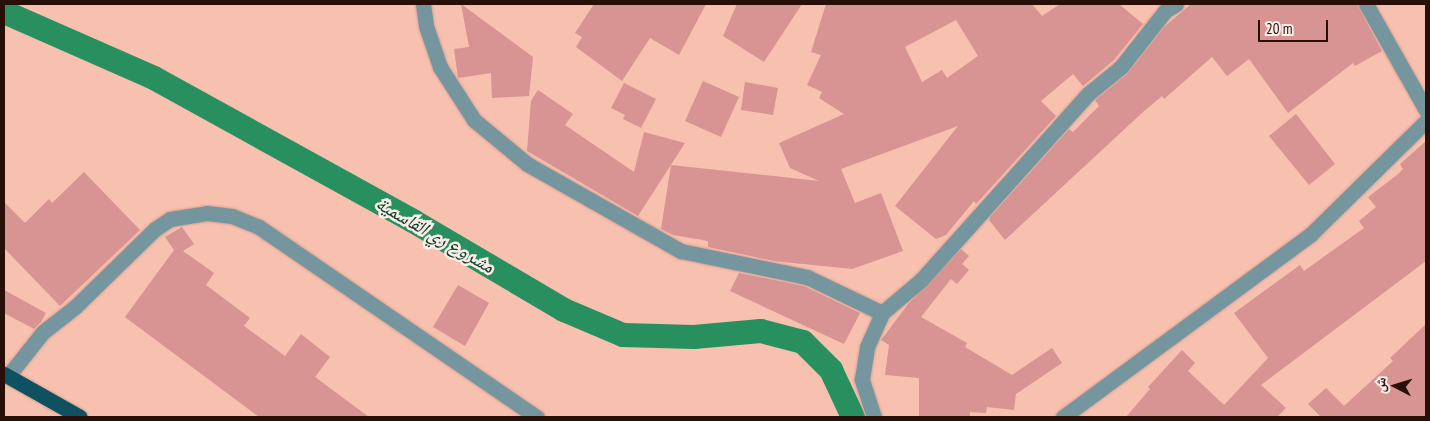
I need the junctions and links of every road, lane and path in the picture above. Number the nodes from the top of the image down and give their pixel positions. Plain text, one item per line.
1 (423, 4) edge
2 (1176, 4) edge
3 (1366, 4) edge
4 (1426, 110) edge
5 (1426, 121) edge
6 (882, 313) junction
7 (6, 375) edge
8 (80, 417) edge
9 (537, 417) edge
10 (874, 417) edge
11 (1063, 417) edge

1 - 6 street
2 - 6 street
3 - 4 street
5 - 11 street
6 - 10 street
7 - 8 highway
7 - 9 street

